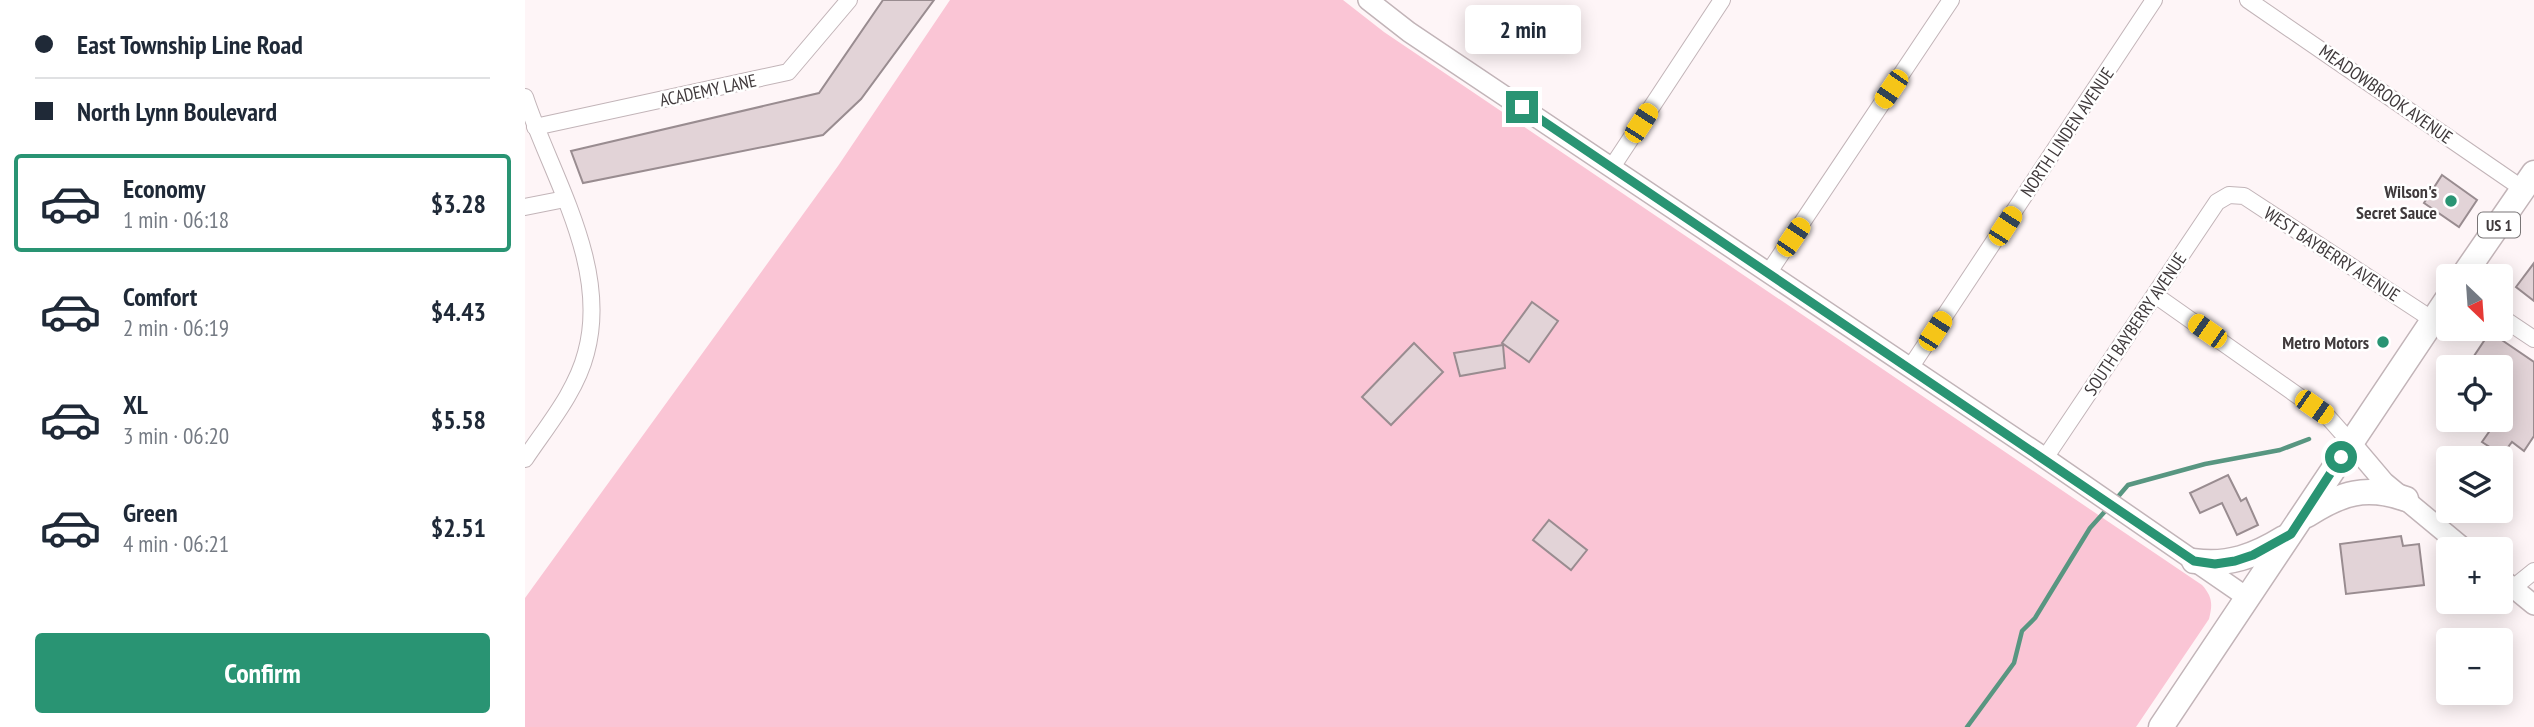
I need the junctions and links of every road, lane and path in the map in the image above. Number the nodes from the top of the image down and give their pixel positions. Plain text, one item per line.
1 (849, 0) edge
2 (1368, 0) edge
3 (1722, 0) edge
4 (1951, 0) edge
5 (2154, 0) edge
6 (2248, 0) edge
7 (525, 97) edge
8 (535, 127) junction
9 (1612, 167) junction
10 (2528, 181) edge
11 (2229, 195) joint
12 (565, 199) junction
13 (525, 207) edge
14 (2471, 264) edge
15 (1769, 272) junction
16 (2155, 295) junction
17 (2436, 316) edge
18 (2433, 320) junction
19 (2513, 325) edge
20 (2534, 339) edge
21 (1910, 368) junction
22 (2351, 443) junction
23 (2045, 458) junction
24 (525, 459) edge
25 (2406, 499) junction
26 (2296, 526) junction
27 (2451, 537) edge
28 (2194, 561) junction
29 (2534, 571) edge
30 (2513, 580) edge
31 (2513, 588) edge
32 (2248, 598) junction
33 (2534, 605) edge
34 (2161, 727) edge

1 - 8 street, ACADEMY LANE
2 - 9 street
3 - 9 street
4 - 15 street
5 - 21 street, NORTH LINDEN AVENUE
6 - 10 street, MEADOWBROOK AVENUE
7 - 8 street
8 - 12 street
9 - 15 street
10 - 14 highway, US 1
11 - 16 street, SOUTH BAYBERRY AVENUE
11 - 18 street, WEST BAYBERRY AVENUE
12 - 13 street
12 - 24 street
15 - 21 street
16 - 22 street
16 - 23 street, SOUTH BAYBERRY AVENUE
17 - 18 highway
18 - 22 highway
19 - 20 street
21 - 23 street
22 - 25 street
22 - 26 highway
23 - 28 street
25 - 26 highway
25 - 27 street
26 - 28 highway
26 - 32 highway
28 - 32 street
29 - 30 street
31 - 33 street
32 - 34 highway

